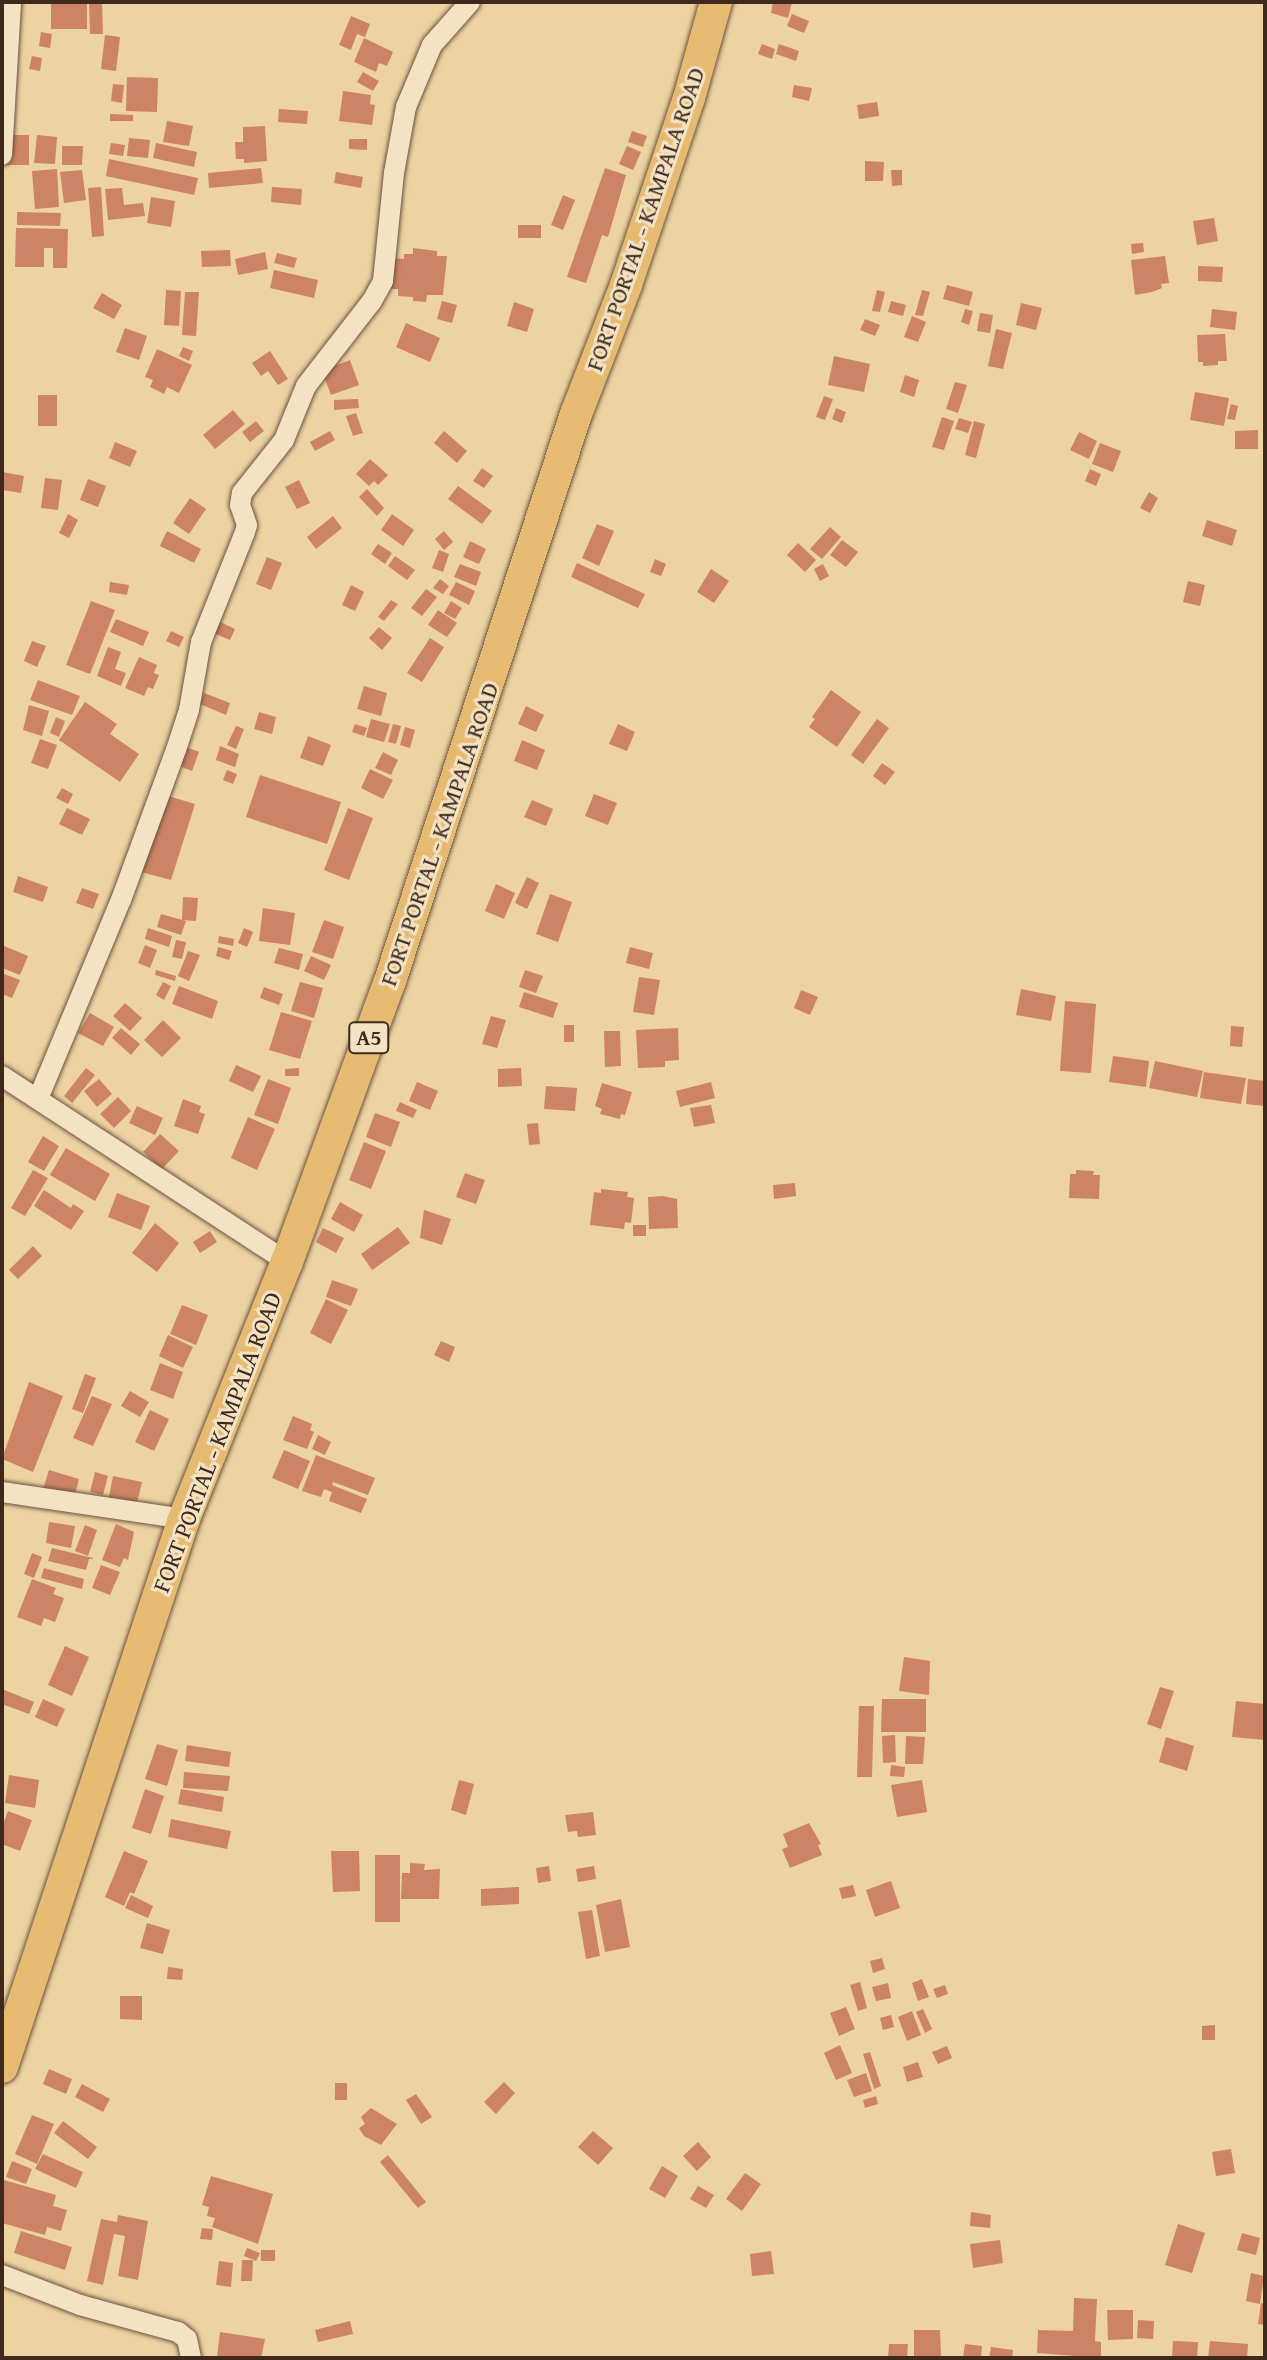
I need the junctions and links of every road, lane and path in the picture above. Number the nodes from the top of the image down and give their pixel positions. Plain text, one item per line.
1 (11, 2) edge
2 (470, 2) edge
3 (716, 2) edge
4 (2, 155) edge
5 (2, 1076) edge
6 (38, 1099) junction
7 (287, 1262) junction
8 (3, 1494) edge
9 (184, 1519) junction
10 (2, 2067) edge
11 (2, 2275) edge
12 (191, 2358) edge

1 - 4 street
2 - 6 street
3 - 7 main road, FORT PORTAL - KAMPALA ROAD / A5
5 - 6 street
6 - 7 street
7 - 9 main road, FORT PORTAL - KAMPALA ROAD / A5
8 - 9 street
9 - 10 main road, FORT PORTAL - KAMPALA ROAD / A5
11 - 12 street

